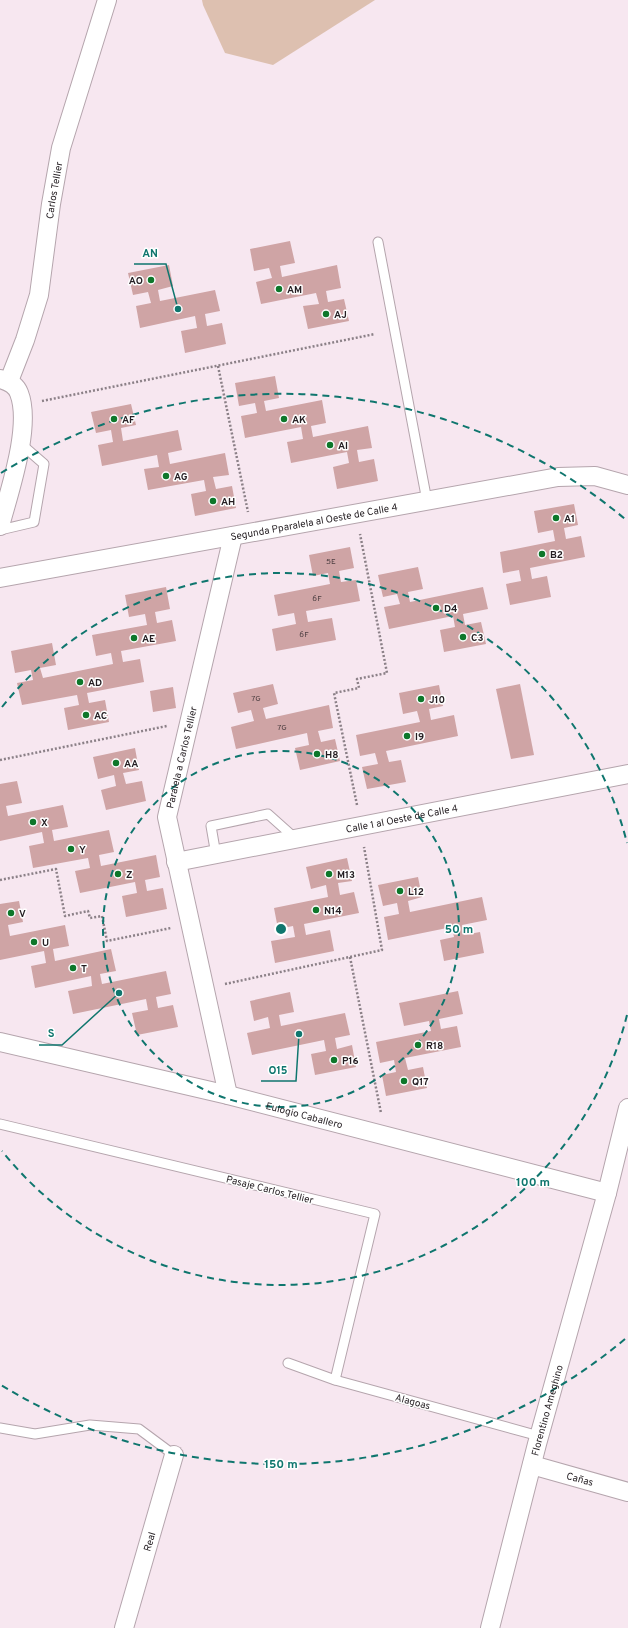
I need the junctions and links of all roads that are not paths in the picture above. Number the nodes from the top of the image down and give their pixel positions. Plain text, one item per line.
1 (107, 0) edge
2 (378, 242) dead end
3 (4, 380) edge
4 (21, 444) junction
5 (628, 485) edge
6 (427, 501) junction
7 (0, 526) edge
8 (0, 530) edge
9 (233, 536) junction
10 (0, 578) edge
11 (628, 774) edge
12 (296, 839) junction
13 (216, 855) junction
14 (176, 862) junction
15 (0, 1042) edge
16 (228, 1095) junction
17 (628, 1108) edge
18 (0, 1124) edge
19 (623, 1151) edge
20 (607, 1193) junction
21 (288, 1363) dead end
22 (335, 1380) junction
23 (0, 1428) edge
24 (539, 1436) junction
25 (174, 1455) joint
26 (532, 1465) junction
27 (628, 1492) edge
28 (124, 1628) edge
29 (490, 1628) edge

1 - 3 street, Carlos Tellier
2 - 6 lane
3 - 4 street, Carlos Tellier
4 - 7 street, Carlos Tellier
4 - 8 lane
5 - 6 street, Segunda Pparalela al Oeste de Calle 4
6 - 9 street, Segunda Pparalela al Oeste de Calle 4
9 - 10 street, Segunda Pparalela al Oeste de Calle 4
9 - 14 street, Paralela a Carlos Tellier
11 - 12 street, Calle 1 al Oeste de Calle 4
12 - 13 street, Calle 1 al Oeste de Calle 4
12 - 13 lane
13 - 14 street, Calle 1 al Oeste de Calle 4
14 - 16 street, Paralela a Carlos Tellier
15 - 16 street, Eulogio Caballero
16 - 20 street, Eulogio Caballero
17 - 19 street, Florentino Ameghino
18 - 22 lane, Pasaje Carlos Tellier
19 - 20 street, Florentino Ameghino
20 - 24 street, Florentino Ameghino
21 - 22 lane, Alagoas
22 - 24 lane, Alagoas
23 - 25 lane
24 - 26 street, Florentino Ameghino
25 - 28 street, Real
26 - 27 street, Cañas
26 - 29 street, Florentino Ameghino

